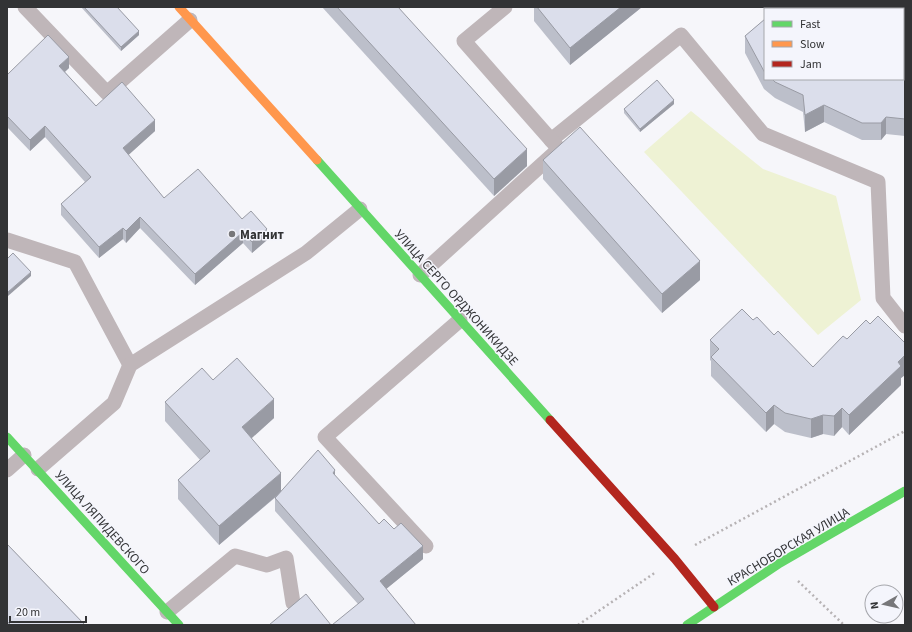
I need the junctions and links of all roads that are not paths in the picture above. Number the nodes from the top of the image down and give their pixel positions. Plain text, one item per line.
1 (25, 7) edge
2 (178, 7) edge
3 (505, 7) edge
4 (190, 20) junction
5 (551, 140) junction
6 (360, 209) junction
7 (7, 240) edge
8 (420, 276) junction
9 (460, 320) junction
10 (905, 326) edge
11 (130, 365) junction
12 (7, 437) edge
13 (24, 455) junction
14 (38, 469) junction
15 (7, 470) edge
16 (905, 491) edge
17 (426, 546) dead end
18 (293, 604) edge
19 (714, 607) junction
20 (167, 612) junction
21 (179, 625) edge
22 (686, 625) edge

1 - 4 lane
2 - 4 street, УЛИЦА СЕРГО ОРДЖОНИКИДЗЕ
3 - 5 lane
4 - 6 street, УЛИЦА СЕРГО ОРДЖОНИКИДЗЕ
5 - 8 lane
5 - 10 lane
6 - 8 street, УЛИЦА СЕРГО ОРДЖОНИКИДЗЕ
6 - 11 lane
7 - 11 lane
8 - 9 street, УЛИЦА СЕРГО ОРДЖОНИКИДЗЕ
9 - 17 lane
9 - 19 street, УЛИЦА СЕРГО ОРДЖОНИКИДЗЕ
11 - 14 lane
12 - 13 street, УЛИЦА ЛЯПИДЕВСКОГО
13 - 14 street, УЛИЦА ЛЯПИДЕВСКОГО
13 - 15 lane
14 - 20 street, УЛИЦА ЛЯПИДЕВСКОГО
16 - 19 street, КРАСНОБОРСКАЯ УЛИЦА
18 - 20 lane
19 - 22 street, КРАСНОБОРСКАЯ УЛИЦА
20 - 21 street, УЛИЦА ЛЯПИДЕВСКОГО

